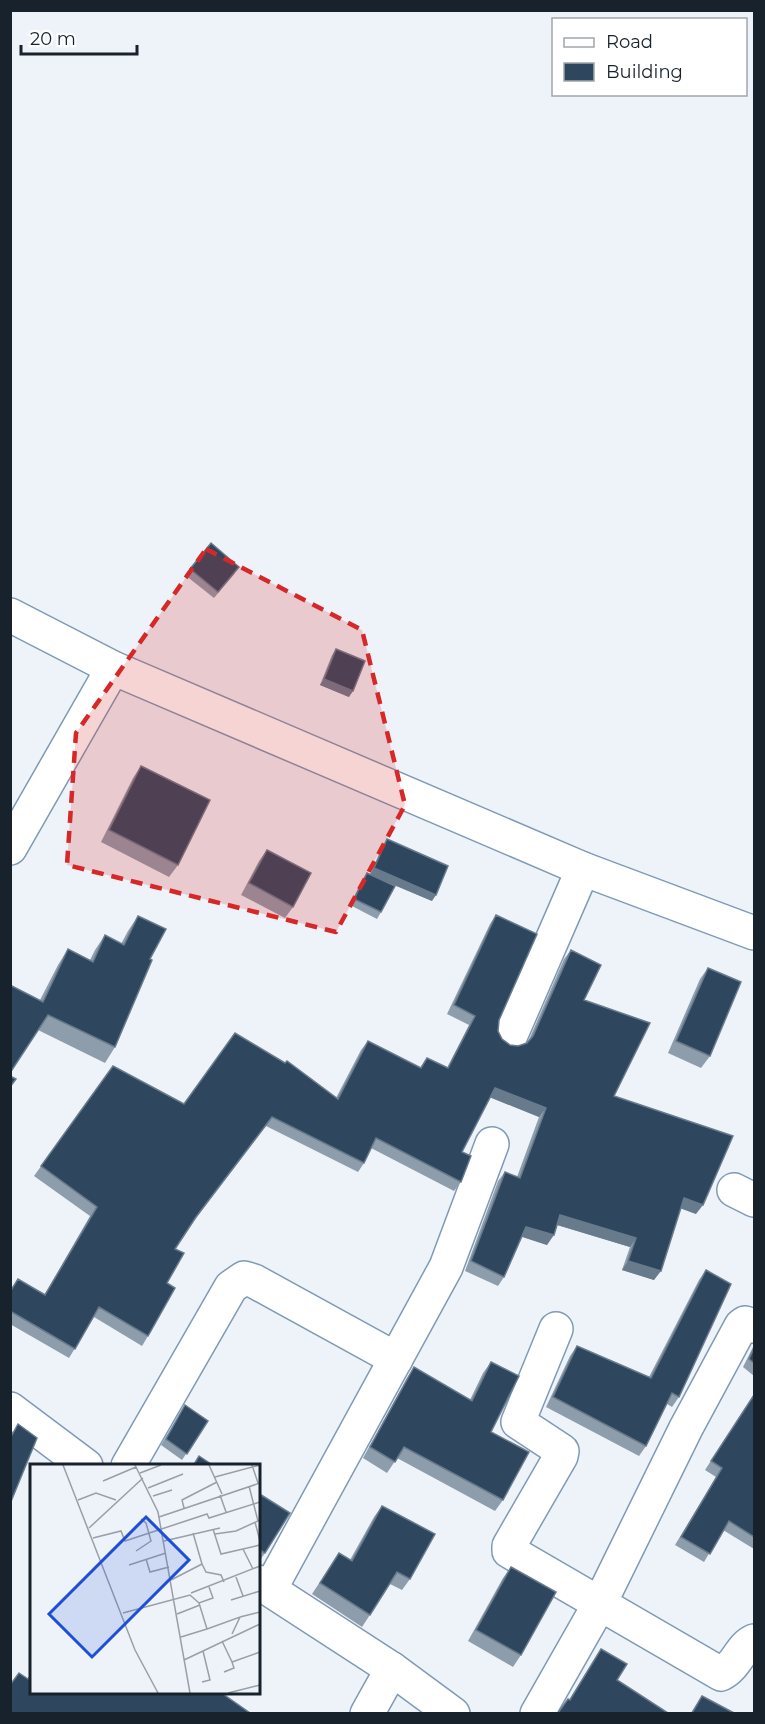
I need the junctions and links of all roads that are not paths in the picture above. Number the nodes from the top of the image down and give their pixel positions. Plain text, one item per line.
1 (10, 615) edge
2 (113, 668) junction
3 (10, 848) edge
4 (583, 869) junction
5 (754, 933) edge
6 (510, 1037) dead end
7 (492, 1144) dead end
8 (754, 1326) edge
9 (555, 1329) dead end
10 (396, 1359) junction
11 (10, 1409) edge
12 (83, 1464) edge
13 (129, 1464) edge
14 (264, 1585) edge
15 (599, 1605) junction
16 (754, 1641) edge
17 (392, 1669) junction
18 (367, 1713) edge
19 (453, 1713) edge
20 (537, 1713) edge

1 - 2 street
2 - 3 street
2 - 4 street
4 - 5 street
4 - 6 street
7 - 10 street
8 - 15 street
9 - 15 street
10 - 13 street
10 - 14 street
11 - 12 street
14 - 17 street
15 - 16 street
15 - 20 street
17 - 18 street
17 - 19 street

